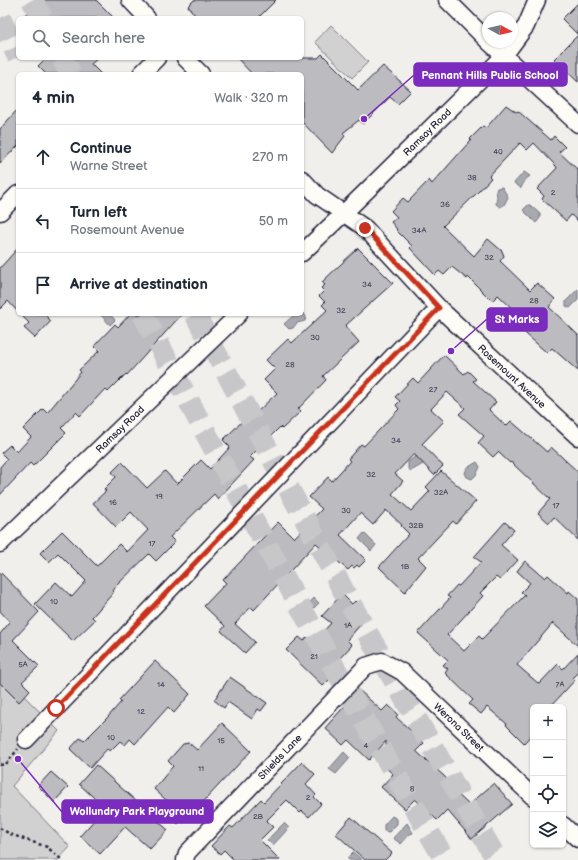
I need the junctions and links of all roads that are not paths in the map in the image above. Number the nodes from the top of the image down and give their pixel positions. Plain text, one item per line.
1 (130, 0) edge
2 (447, 0) edge
3 (537, 0) edge
4 (145, 16) edge
5 (482, 36) edge
6 (494, 48) edge
7 (503, 57) junction
8 (155, 60) edge
9 (187, 60) edge
10 (143, 72) edge
11 (199, 72) edge
12 (578, 124) edge
13 (304, 181) edge
14 (16, 196) edge
15 (0, 212) edge
16 (344, 214) junction
17 (304, 251) edge
18 (439, 308) junction
19 (236, 316) edge
20 (578, 437) edge
21 (0, 544) edge
22 (382, 661) joint
23 (26, 740) road end
24 (530, 794) edge
25 (566, 828) edge
26 (578, 839) edge
27 (185, 860) edge

1 - 4 street
2 - 5 street
3 - 7 street, Ramsay Road
6 - 7 street
7 - 12 street
7 - 16 street, Ramsay Road
8 - 10 street
9 - 11 street
13 - 16 street, Rosemount Avenue
14 - 15 street
16 - 17 street, Ramsay Road
16 - 18 street, Rosemount Avenue
18 - 20 street, Rosemount Avenue
18 - 23 street
19 - 21 street, Ramsay Road
22 - 24 street, Werona Street
22 - 27 street, Shields Lane
25 - 26 street

